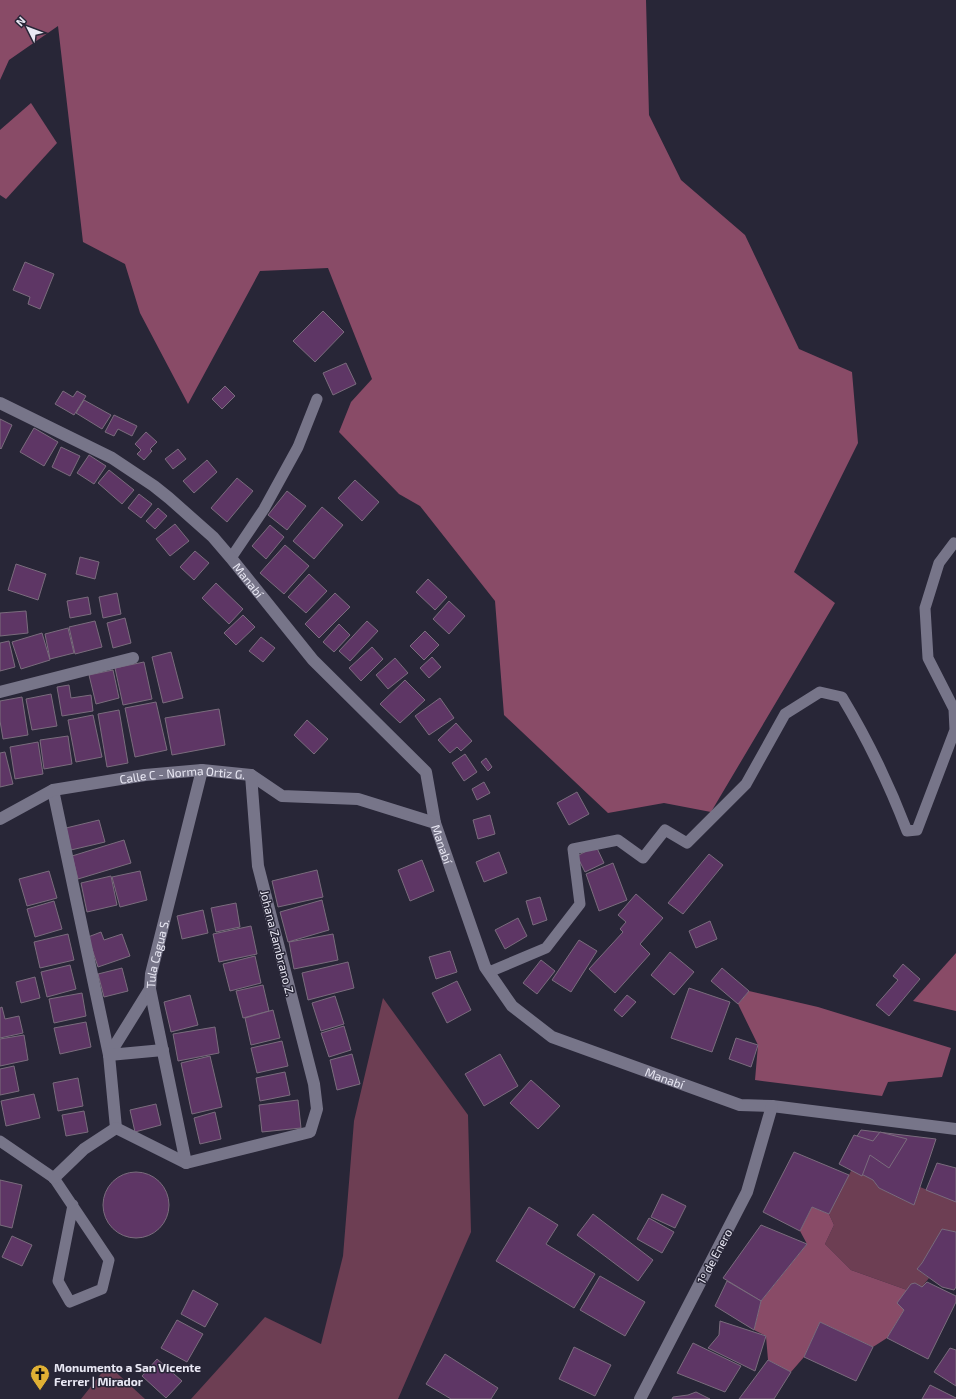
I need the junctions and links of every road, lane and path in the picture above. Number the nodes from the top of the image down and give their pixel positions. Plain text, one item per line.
1 (317, 399) dead end
2 (0, 403) edge
3 (956, 544) edge
4 (231, 558) junction
5 (133, 658) dead end
6 (0, 692) edge
7 (956, 730) edge
8 (202, 770) junction
9 (251, 775) junction
10 (53, 790) junction
11 (0, 819) edge
12 (435, 823) junction
13 (489, 972) junction
14 (150, 989) junction
15 (163, 1050) junction
16 (109, 1055) junction
17 (772, 1106) junction
18 (116, 1128) junction
19 (956, 1130) edge
20 (0, 1141) edge
21 (186, 1162) junction
22 (54, 1178) junction
23 (73, 1206) junction
24 (640, 1399) edge

1 - 4 lane
2 - 4 street, Manabí
3 - 7 lane
4 - 12 street, Manabí
5 - 6 street
7 - 13 lane
8 - 9 street, Calle C - Norma Ortiz G.
8 - 10 street, Calle C - Norma Ortiz G.
8 - 14 street, Tula Cagua S.
9 - 12 street, Calle C - Norma Ortiz G.
9 - 21 street, Johana Zambrano Z.
10 - 11 street, Calle C - Norma Ortiz G.
10 - 16 street
12 - 13 street, Manabí
13 - 17 street, Manabí
14 - 15 street, Tula Cagua S.
14 - 16 street
15 - 16 street
15 - 21 street, Tula Cagua S.
16 - 18 street
17 - 19 street, Manabí
17 - 24 street, 1º de Enero
18 - 21 street
18 - 22 street
20 - 22 lane
22 - 23 lane
23 - 23 lane

